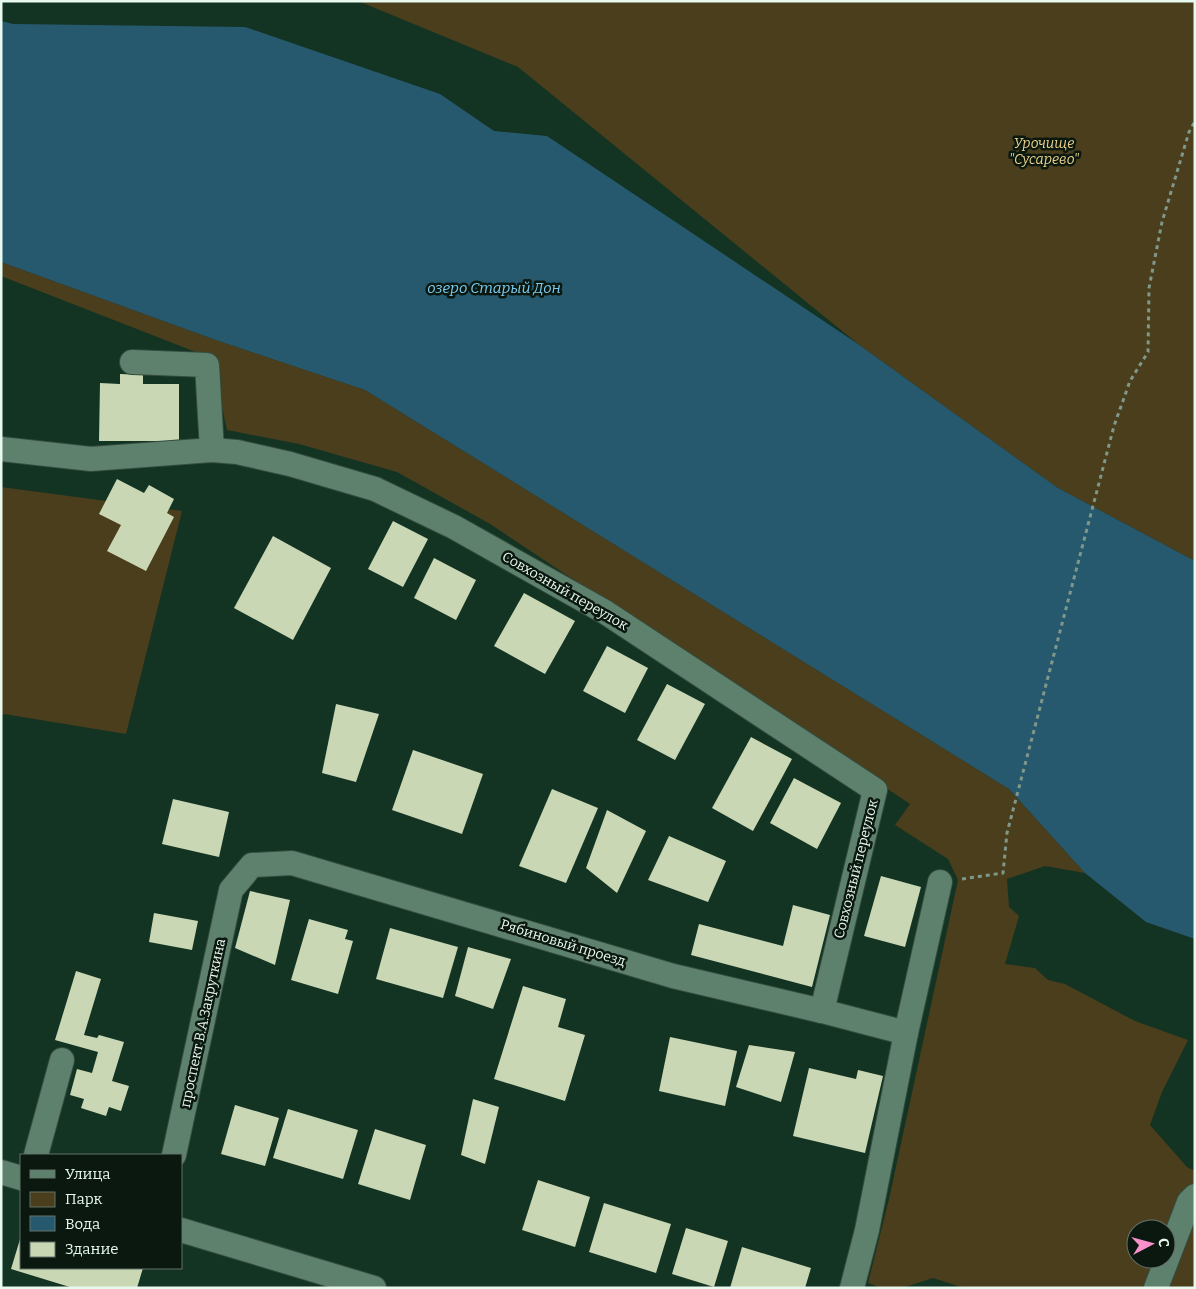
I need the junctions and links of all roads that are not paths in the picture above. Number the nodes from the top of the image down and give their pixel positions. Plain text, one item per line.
1 (132, 362) dead end
2 (1, 449) edge
3 (212, 450) junction
4 (940, 882) road end
5 (231, 890) joint
6 (822, 1010) junction
7 (906, 1033) junction
8 (62, 1060) dead end
9 (36, 1154) edge
10 (174, 1154) edge
11 (1, 1172) edge
12 (20, 1178) edge
13 (1195, 1196) edge
14 (182, 1230) edge
15 (374, 1288) edge
16 (852, 1288) edge
17 (1156, 1288) edge

1 - 3 street
2 - 3 street, Совхозный переулок
3 - 6 street, Совхозный переулок
4 - 7 street
5 - 6 street, Рябиновый проезд
5 - 10 street, проспект В.А.Закруткина
6 - 7 street, Рябиновый проезд
7 - 16 street
8 - 9 street
11 - 12 street
13 - 17 street
14 - 15 street

